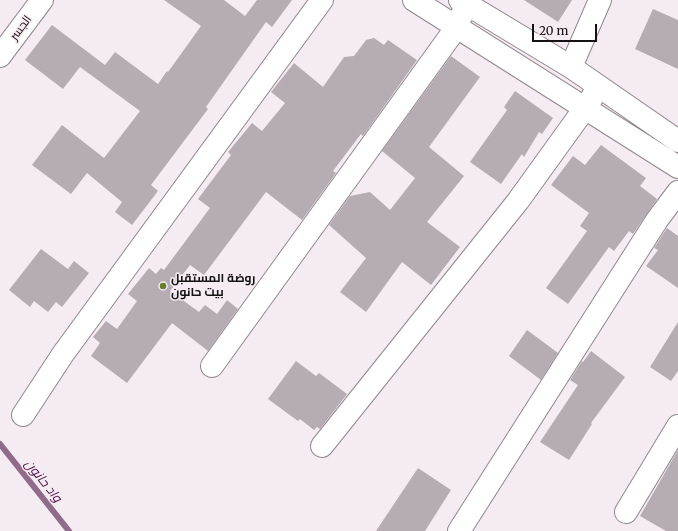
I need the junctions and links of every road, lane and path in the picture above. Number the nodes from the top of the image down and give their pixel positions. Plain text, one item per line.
1 (42, 0) edge
2 (322, 0) edge
3 (414, 0) edge
4 (600, 0) edge
5 (464, 2) edge
6 (456, 26) junction
7 (0, 56) edge
8 (571, 67) junction
9 (598, 86) junction
10 (586, 109) junction
11 (678, 141) edge
12 (678, 168) edge
13 (678, 192) edge
14 (212, 366) dead end
15 (23, 415) dead end
16 (678, 426) edge
17 (322, 446) dead end
18 (626, 512) dead end
19 (459, 531) edge

1 - 7 street, الجسر
2 - 15 street
3 - 6 street
4 - 8 street
5 - 6 street
5 - 8 street
6 - 10 street
6 - 14 street
8 - 9 street
9 - 10 street
9 - 11 street
10 - 12 street
10 - 17 street
13 - 19 street
16 - 18 street

